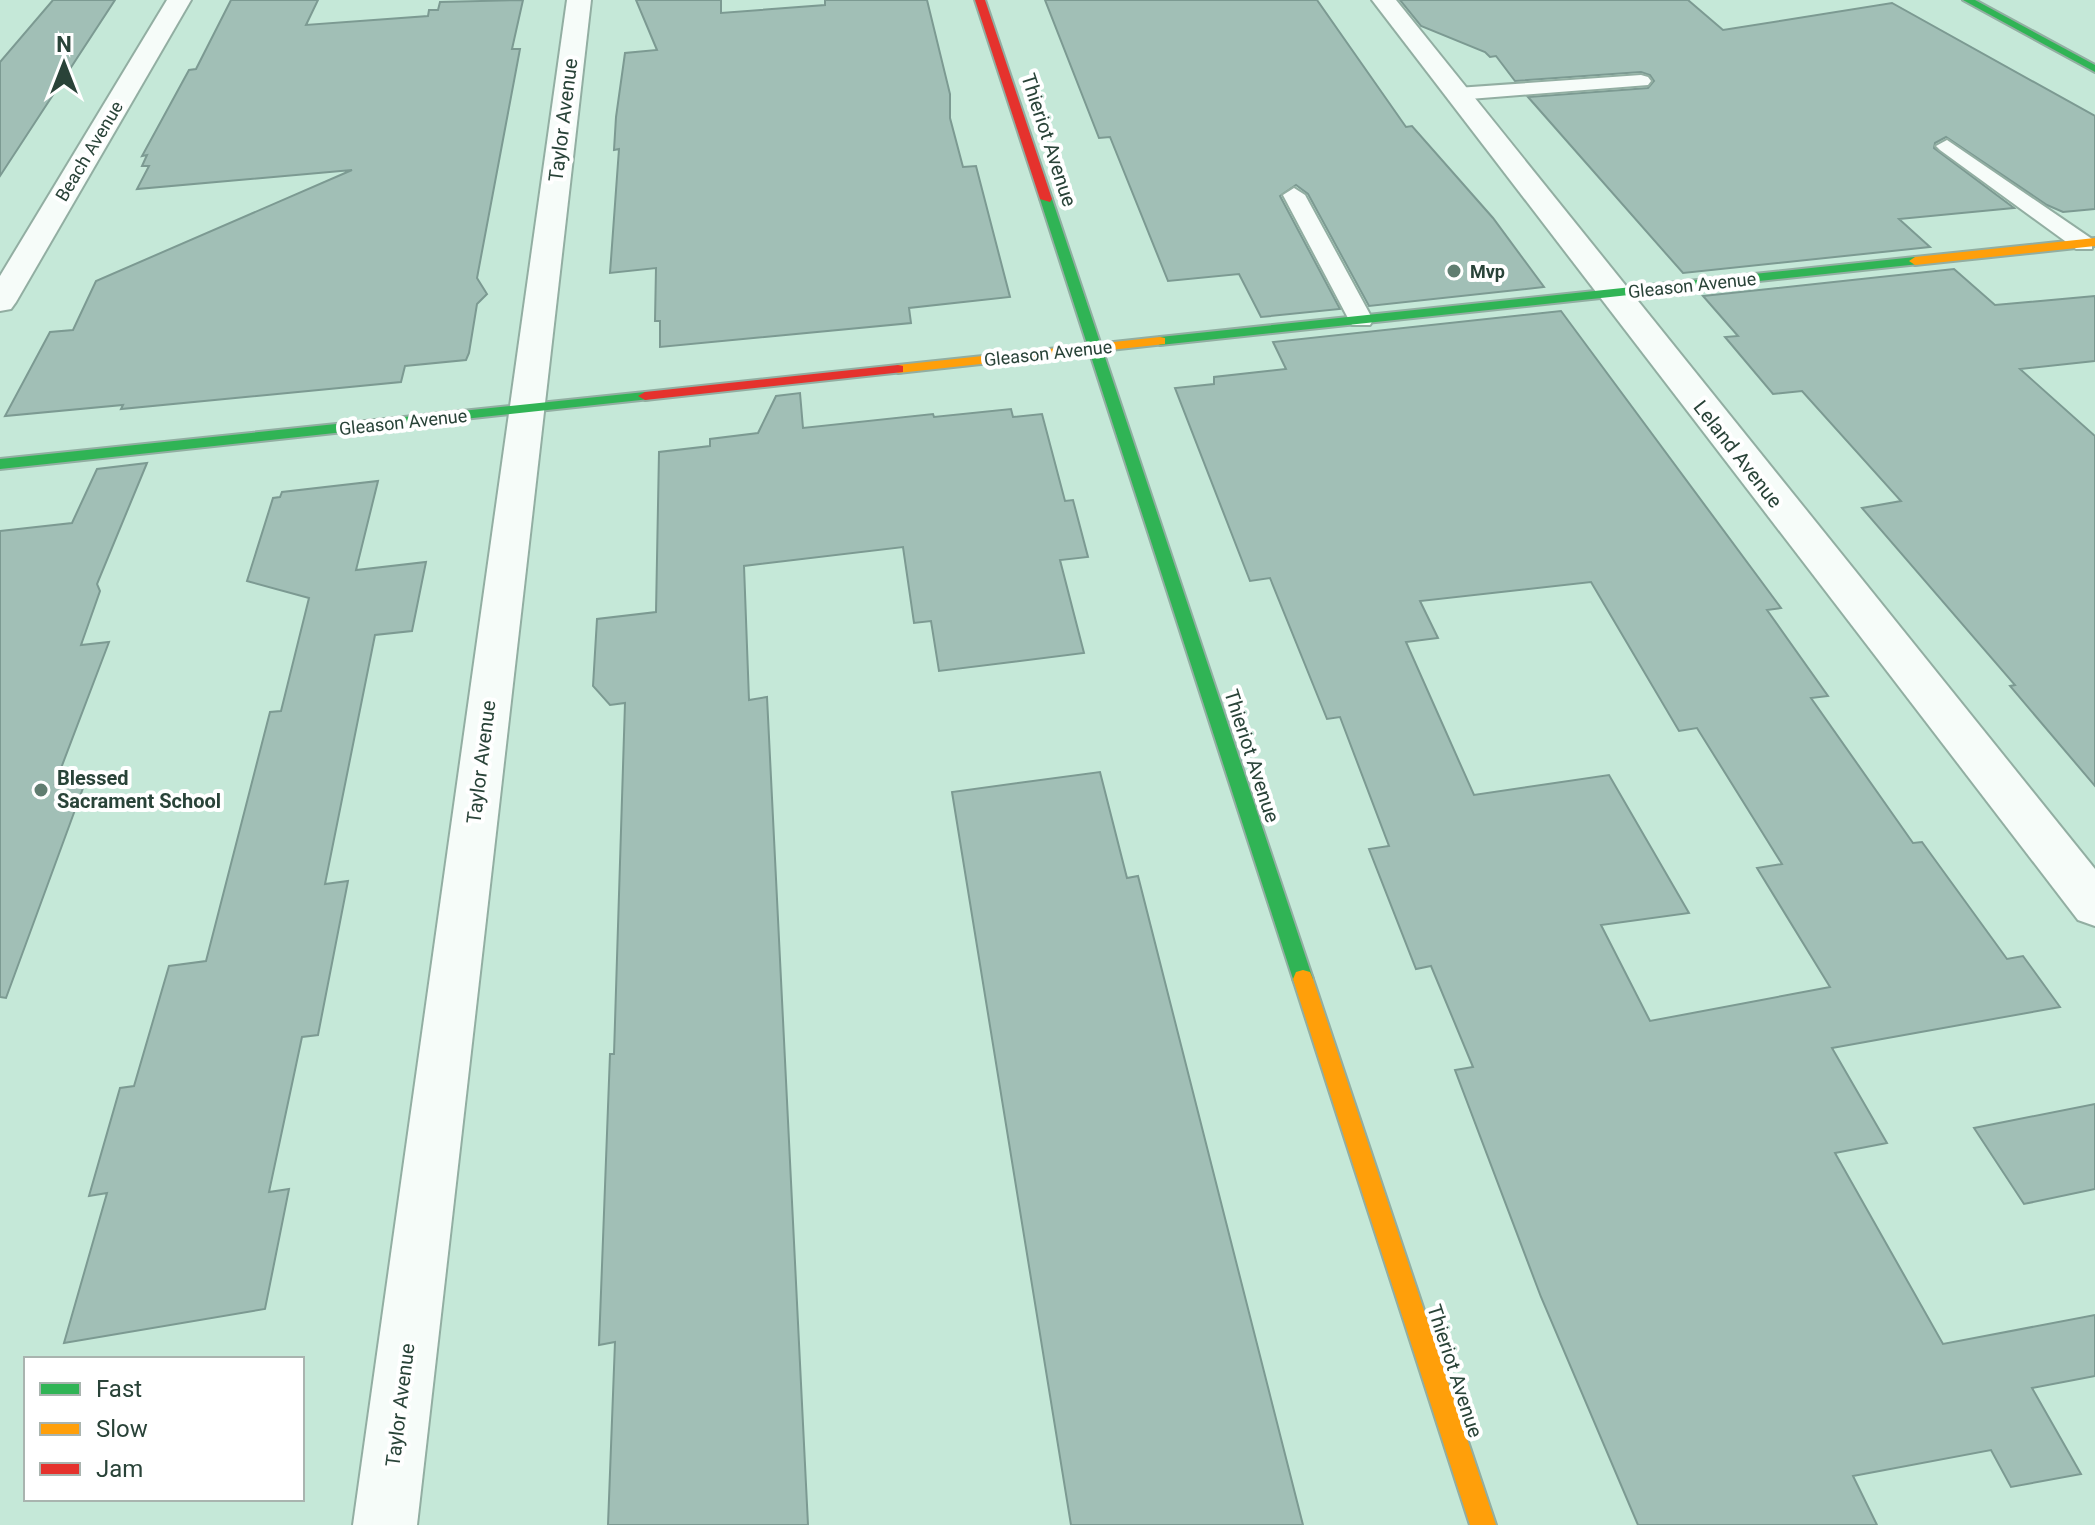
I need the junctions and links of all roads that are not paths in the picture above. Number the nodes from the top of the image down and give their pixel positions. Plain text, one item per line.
1 (179, 0) edge
2 (579, 0) edge
3 (980, 0) edge
4 (1384, 0) edge
5 (1968, 0) edge
6 (2095, 69) edge
7 (1641, 81) dead end
8 (1457, 94) junction
9 (1947, 146) dead end
10 (1294, 195) dead end
11 (2091, 246) edge
12 (1611, 293) junction
13 (0, 302) edge
14 (1361, 320) junction
15 (1095, 348) junction
16 (527, 408) junction
17 (0, 464) edge
18 (2095, 905) edge
19 (385, 1525) edge
20 (1483, 1525) edge

1 - 13 street, Beach Avenue
2 - 16 street, Taylor Avenue
3 - 15 street, Thieriot Avenue
4 - 8 street, Leland Avenue
5 - 6 street
7 - 8 lane
8 - 12 street, Leland Avenue
9 - 11 lane
10 - 14 lane
11 - 12 street, Gleason Avenue
12 - 14 street, Gleason Avenue
12 - 18 street, Leland Avenue
14 - 15 street, Gleason Avenue
15 - 16 street, Gleason Avenue
15 - 20 street, Thieriot Avenue
16 - 17 street, Gleason Avenue
16 - 19 street, Taylor Avenue

